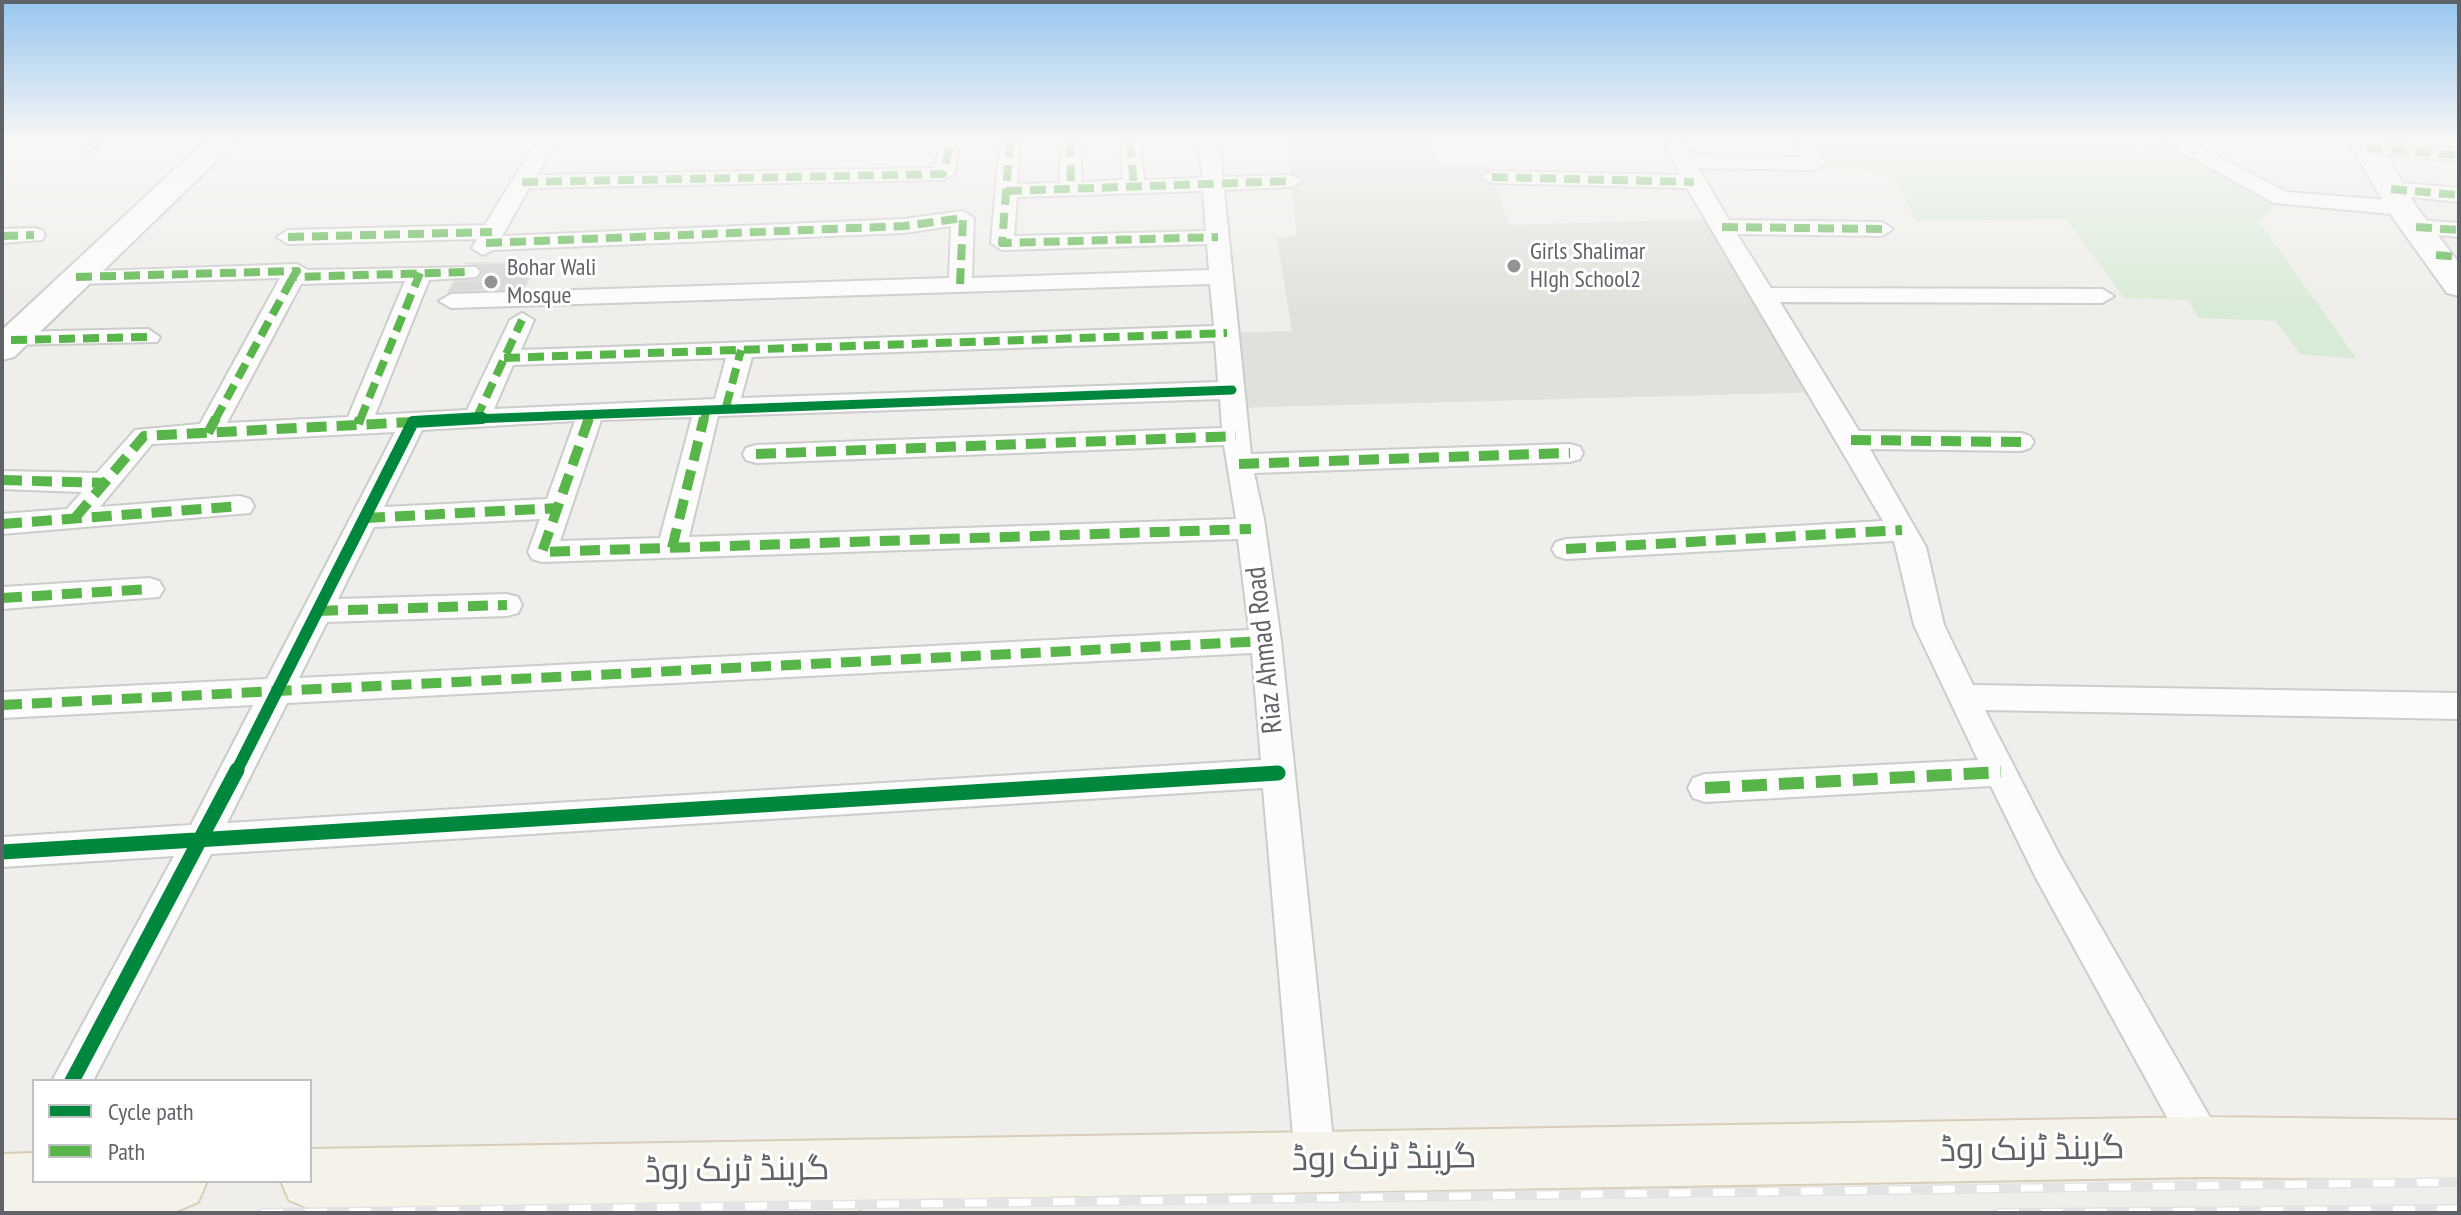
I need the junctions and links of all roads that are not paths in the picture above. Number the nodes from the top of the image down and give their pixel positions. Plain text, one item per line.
1 (161, 198) edge
2 (513, 198) edge
3 (1005, 198) edge
4 (1214, 198) edge
5 (1705, 198) edge
6 (2281, 198) edge
7 (2397, 198) edge
8 (2447, 198) edge
9 (2403, 208) junction
10 (1722, 227) junction
11 (1882, 229) dead end
12 (2459, 230) edge
13 (34, 235) dead end
14 (2, 236) edge
15 (288, 237) dead end
16 (489, 237) junction
17 (1218, 237) junction
18 (2448, 256) edge
19 (468, 272) junction
20 (420, 273) junction
21 (76, 277) junction
22 (293, 277) junction
23 (1221, 277) junction
24 (960, 285) junction
25 (2459, 286) edge
26 (1763, 295) junction
27 (2102, 296) dead end
28 (522, 320) dead end
29 (1227, 333) junction
30 (148, 337) dead end
31 (7, 345) edge
32 (741, 350) junction
33 (504, 358) junction
34 (1232, 390) junction
35 (717, 407) junction
36 (591, 412) junction
37 (476, 419) junction
38 (413, 422) junction
39 (358, 424) junction
40 (208, 433) junction
41 (1851, 440) junction
42 (2021, 442) dead end
43 (1238, 450) junction
44 (1570, 453) dead end
45 (756, 454) dead end
46 (2, 480) edge
47 (105, 483) junction
48 (240, 506) dead end
49 (558, 508) junction
50 (75, 518) junction
51 (365, 518) junction
52 (2, 524) edge
53 (1251, 529) junction
54 (1902, 530) junction
55 (672, 548) junction
56 (1566, 549) dead end
57 (149, 589) dead end
58 (2, 598) edge
59 (507, 605) dead end
60 (318, 611) junction
61 (1266, 641) junction
62 (277, 692) junction
63 (1963, 697) junction
64 (2, 705) edge
65 (2459, 706) edge
66 (2001, 772) junction
67 (1278, 773) junction
68 (1705, 788) dead end
69 (201, 840) junction
70 (2, 852) edge
71 (73, 1079) edge
72 (2205, 1147) junction
73 (2459, 1150) edge
74 (1315, 1159) junction
75 (312, 1179) edge
76 (832, 1191) edge

1 - 21 street
2 - 16 street
3 - 17 street
4 - 17 street, Riaz Ahmad Road
5 - 10 street
6 - 9 street
7 - 9 street
8 - 9 street
9 - 12 street
9 - 18 street
10 - 11 street
10 - 26 street
13 - 14 street
15 - 16 street
16 - 19 street
16 - 24 street
17 - 23 street, Riaz Ahmad Road
18 - 25 street
19 - 20 street
19 - 24 street
20 - 22 street
20 - 39 street
21 - 22 street
21 - 31 street
22 - 40 street
23 - 24 street
23 - 29 street, Riaz Ahmad Road
26 - 27 street
26 - 41 street
28 - 33 street
29 - 32 street
29 - 34 street, Riaz Ahmad Road
30 - 31 street
32 - 33 street
32 - 35 street
33 - 37 street
34 - 35 street
34 - 43 street, Riaz Ahmad Road
35 - 36 street
35 - 55 street
36 - 37 street
36 - 49 street
37 - 38 street
38 - 39 street
38 - 51 street
39 - 40 street
40 - 47 street
41 - 42 street
41 - 54 street
43 - 44 street
43 - 45 street
43 - 53 street, Riaz Ahmad Road
46 - 47 street
47 - 50 street
48 - 50 street
49 - 51 street
49 - 55 street
50 - 52 street
51 - 60 street
53 - 55 street
53 - 61 street, Riaz Ahmad Road
54 - 56 street
54 - 63 street
57 - 58 street
59 - 60 street
60 - 62 street
61 - 62 street
61 - 67 street, Riaz Ahmad Road
62 - 64 street
62 - 69 street
63 - 65 street
63 - 66 street
66 - 68 street
66 - 72 street
67 - 69 street
67 - 74 street, Riaz Ahmad Road
69 - 70 street
69 - 71 street
72 - 73 main road, گرینڈ ٹرنک روڈ
72 - 74 main road, گرینڈ ٹرنک روڈ
74 - 76 main road, گرینڈ ٹرنک روڈ
75 - 76 main road, گرینڈ ٹرنک روڈ

